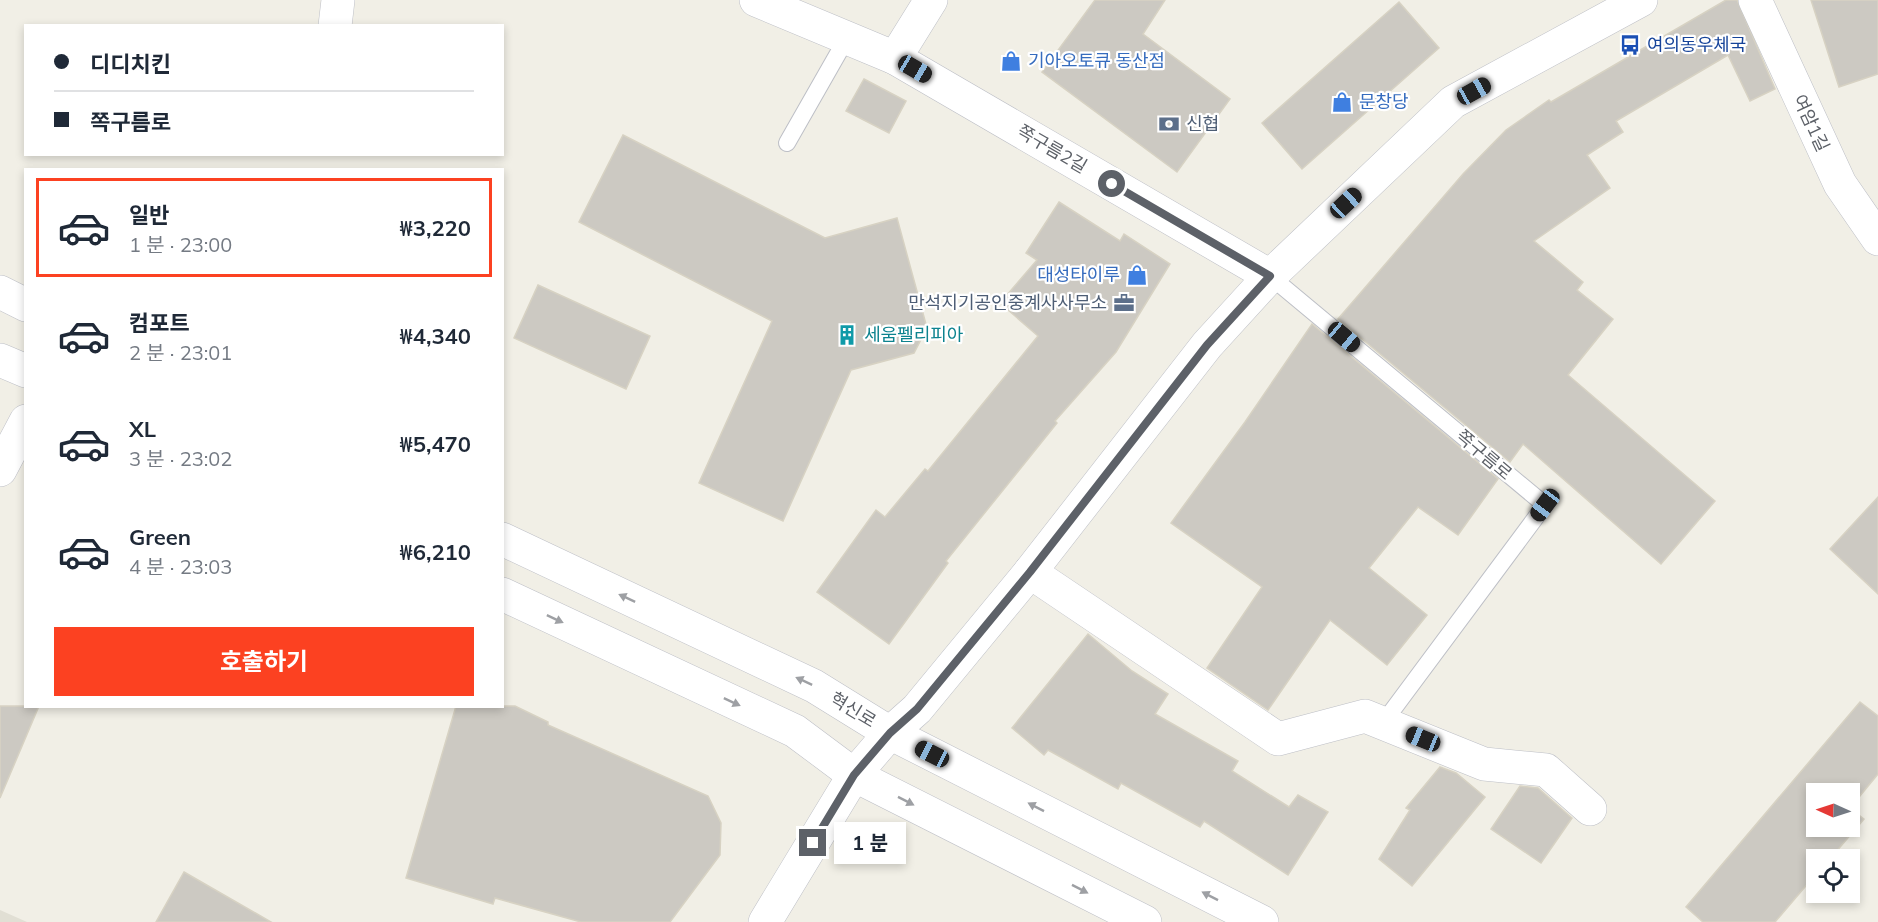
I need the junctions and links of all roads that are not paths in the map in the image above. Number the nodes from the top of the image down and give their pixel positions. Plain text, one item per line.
1 (338, 0) edge
2 (756, 0) edge
3 (931, 0) edge
4 (1641, 0) edge
5 (1755, 0) edge
6 (334, 24) edge
7 (848, 36) junction
8 (895, 58) junction
9 (787, 143) dead end
10 (1877, 236) edge
11 (1270, 276) junction
12 (0, 292) edge
13 (24, 304) edge
14 (0, 360) edge
15 (24, 370) edge
16 (24, 424) edge
17 (0, 470) edge
18 (504, 540) edge
19 (1030, 572) junction
20 (504, 595) edge
21 (1383, 723) junction
22 (890, 733) junction
23 (854, 775) junction
24 (1590, 809) dead end
25 (765, 922) edge
26 (1145, 922) edge
27 (1262, 922) edge

1 - 6 street
2 - 7 street, 쪽구름2길
3 - 8 street
4 - 11 street
5 - 10 street, 여암1길
7 - 8 street, 쪽구름2길
7 - 9 lane
8 - 11 street, 쪽구름2길
11 - 19 street
11 - 21 lane, 쪽구름로
12 - 13 street
14 - 15 street
16 - 17 street
22 -> 18 street, 혁신로
19 - 21 street
19 - 22 street
20 -> 23 street
21 - 24 street
22 - 23 street
27 -> 22 street, 혁신로
23 - 25 street
23 -> 26 street

